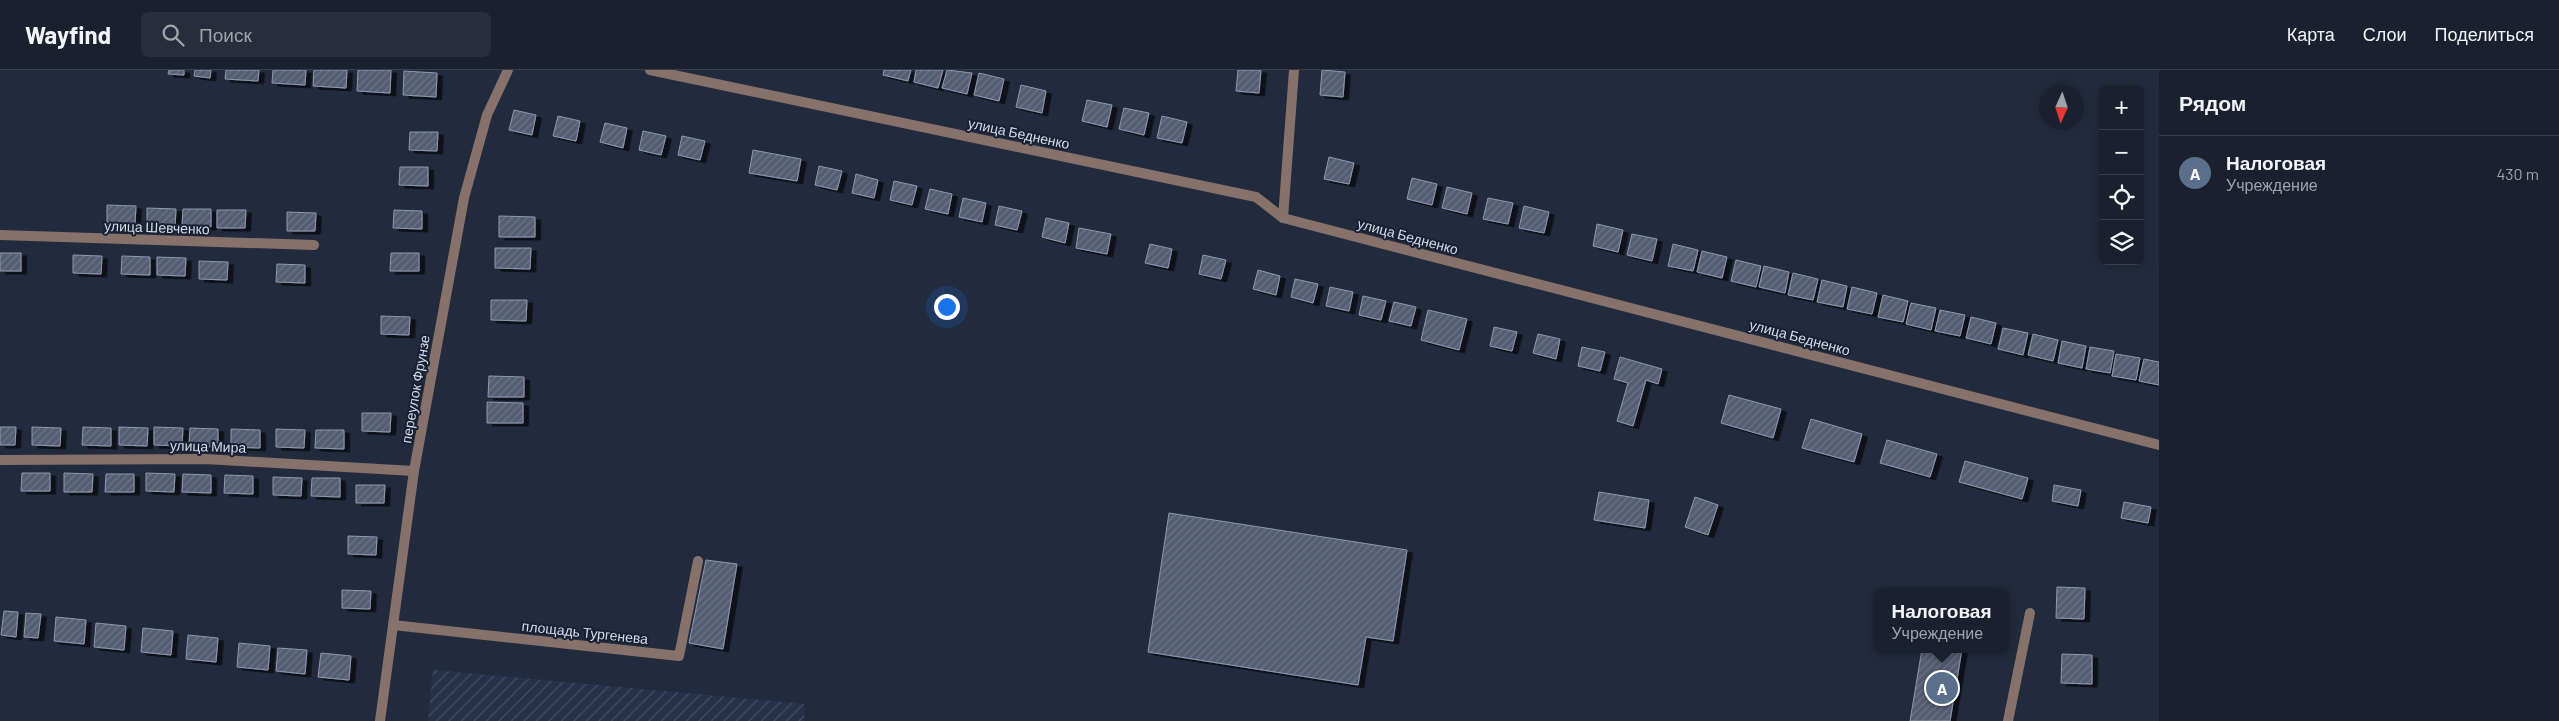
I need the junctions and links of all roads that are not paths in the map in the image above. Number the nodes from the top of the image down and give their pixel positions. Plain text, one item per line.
1 (508, 70) edge
2 (650, 70) edge
3 (1294, 70) edge
4 (1282, 218) junction
5 (0, 234) edge
6 (314, 245) dead end
7 (2159, 444) edge
8 (0, 460) edge
9 (414, 471) junction
10 (698, 561) dead end
11 (2030, 613) dead end
12 (393, 625) junction
13 (380, 721) edge
14 (2008, 721) edge

1 - 9 street, переулок Фрунзе
2 - 4 street, улица Бедненко
3 - 4 street
4 - 7 street, улица Бедненко
5 - 6 street, улица Шевченко
8 - 9 street, улица Мира
9 - 12 street, переулок Фрунзе
10 - 12 street, площадь Тургенева
11 - 14 street
12 - 13 street, переулок Фрунзе

